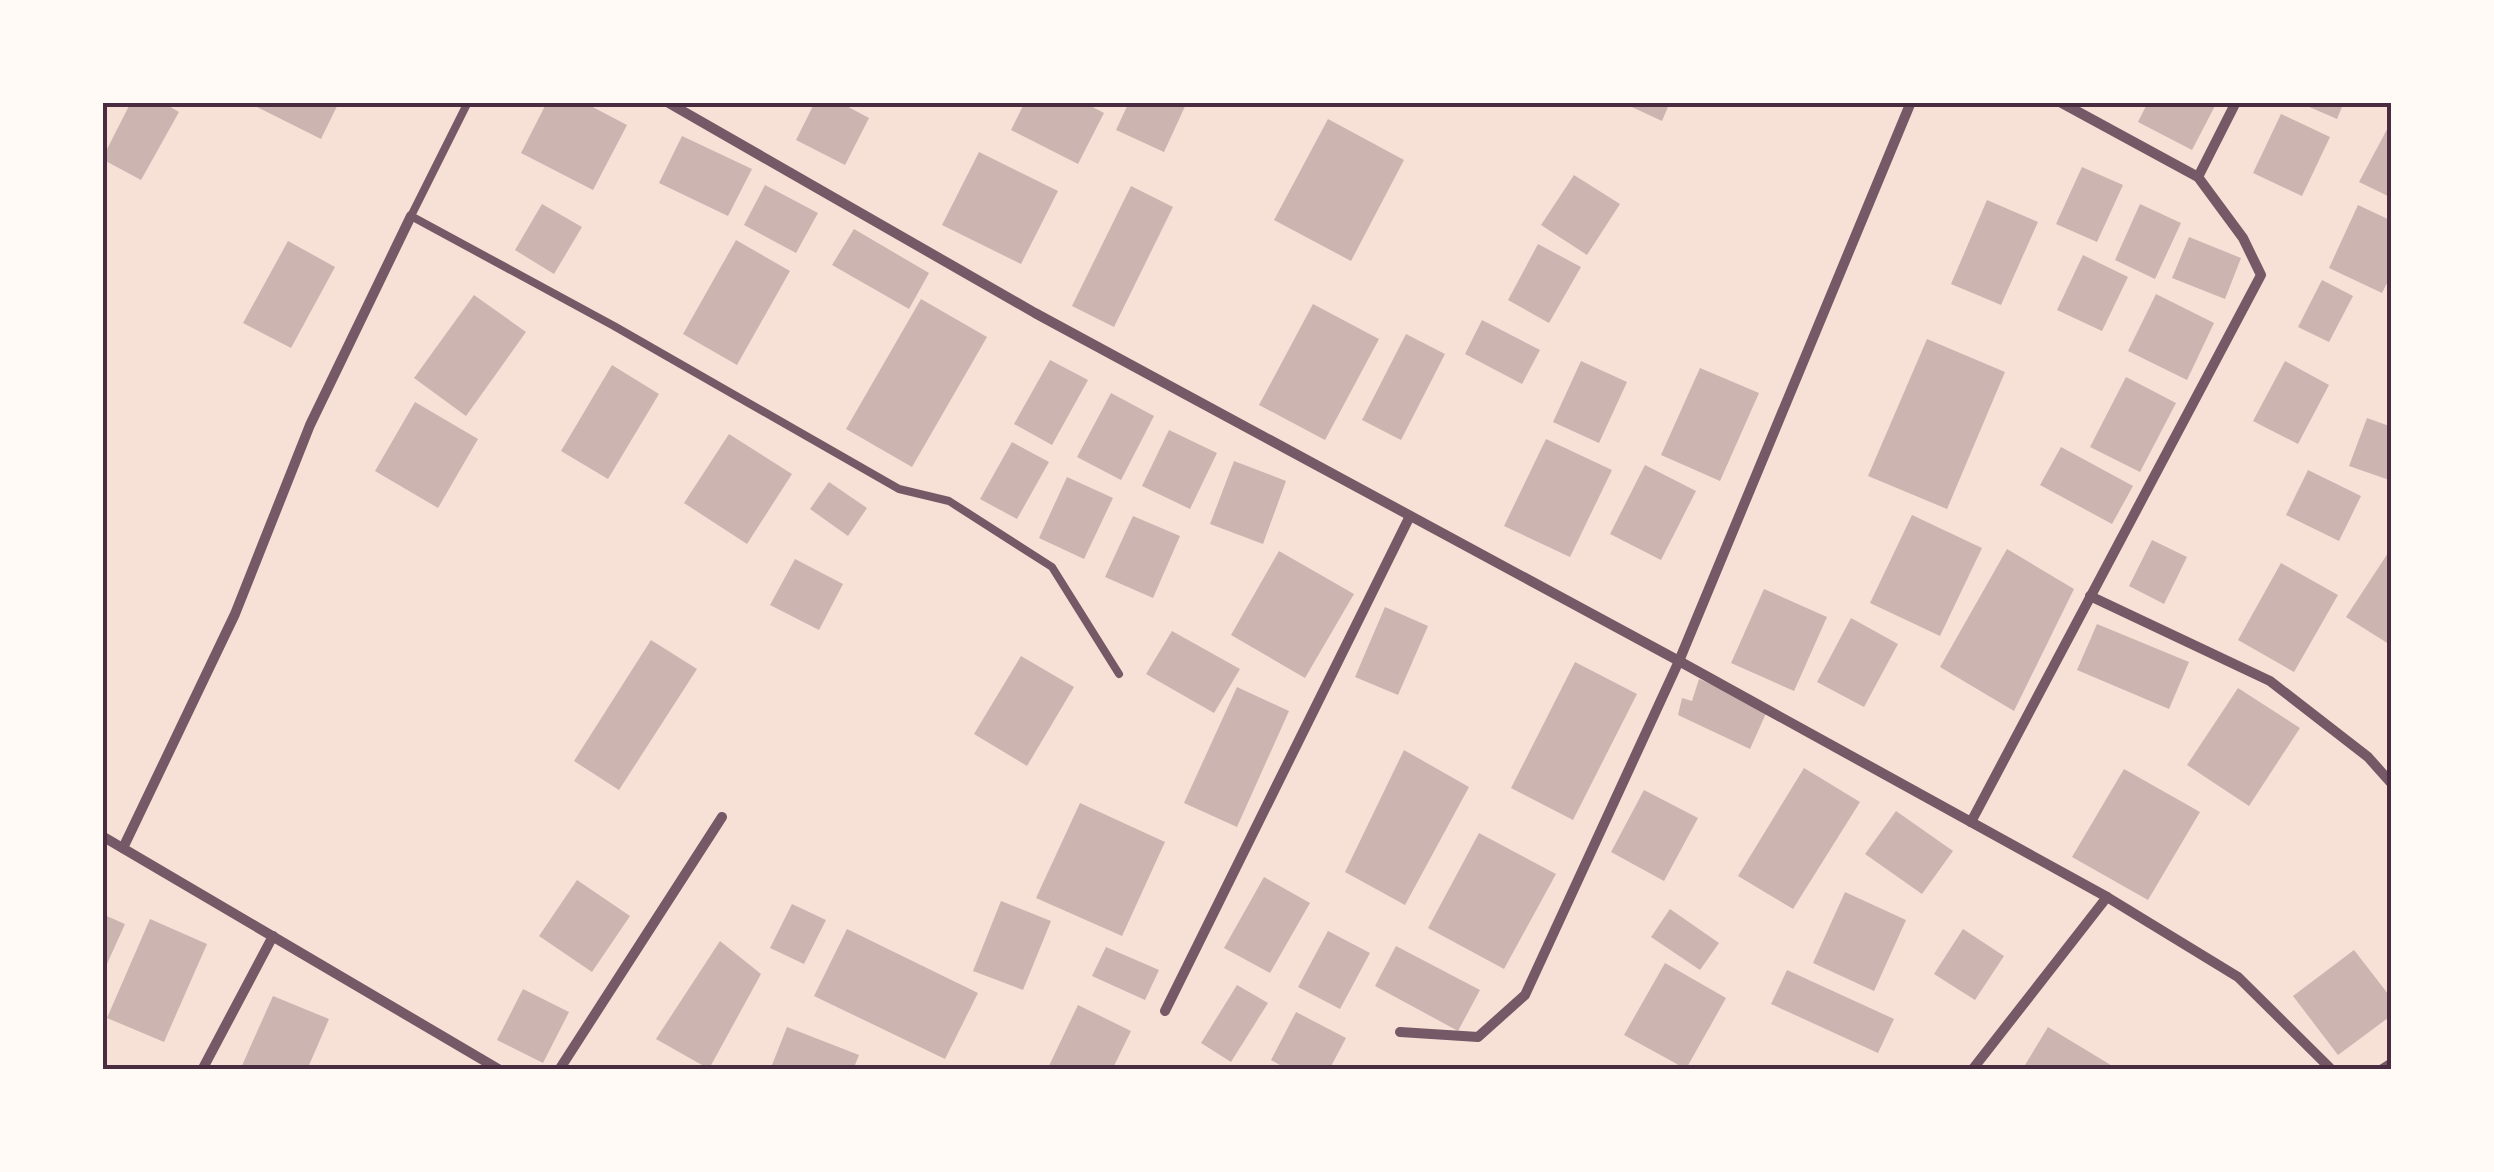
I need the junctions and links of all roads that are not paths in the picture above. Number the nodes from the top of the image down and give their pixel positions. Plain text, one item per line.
1 (468, 102) edge
2 (667, 102) edge
3 (1911, 102) edge
4 (2060, 102) edge
5 (2236, 102) edge
6 (2198, 178) junction
7 (411, 216) junction
8 (1410, 516) junction
9 (2090, 596) junction
10 (1680, 660) junction
11 (1119, 674) dead end
12 (2392, 784) edge
13 (722, 817) dead end
14 (1971, 822) junction
15 (102, 836) edge
16 (123, 848) junction
17 (2107, 897) junction
18 (273, 936) junction
19 (1165, 1011) dead end
20 (1400, 1032) dead end
21 (2392, 1063) edge
22 (202, 1070) edge
23 (500, 1070) edge
24 (559, 1070) edge
25 (1972, 1070) edge
26 (2332, 1070) edge
27 (2382, 1070) edge

1 - 7 lane
2 - 8 street
3 - 10 street
4 - 6 street
5 - 6 street
6 - 9 street
7 - 11 lane
7 - 16 street
8 - 10 street
8 - 19 street
9 - 12 street
9 - 14 street
10 - 14 street
10 - 20 street
13 - 24 street
14 - 17 street
15 - 16 street
16 - 18 street
17 - 25 street
17 - 26 street
18 - 22 street
18 - 23 street
21 - 27 street

